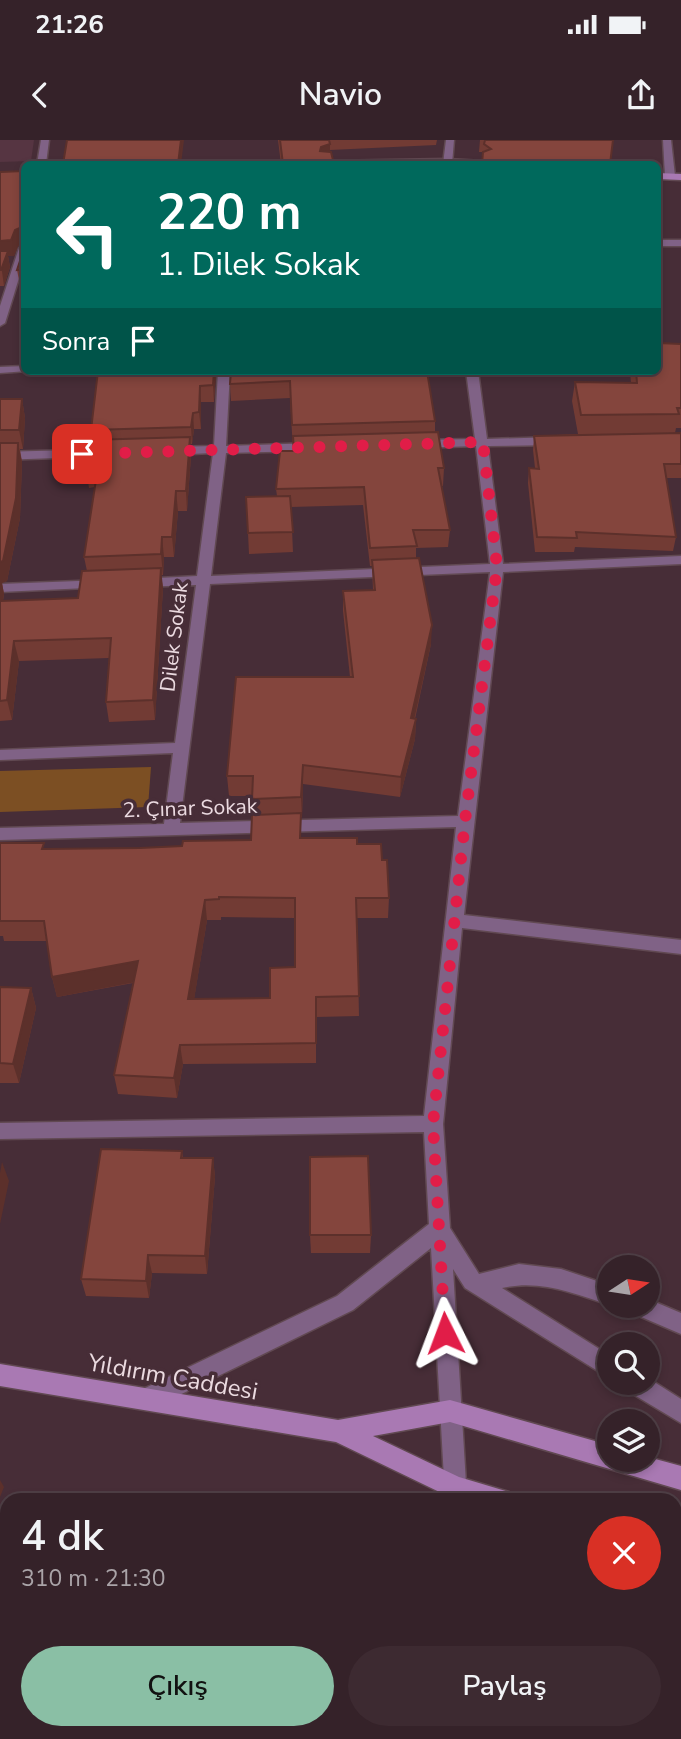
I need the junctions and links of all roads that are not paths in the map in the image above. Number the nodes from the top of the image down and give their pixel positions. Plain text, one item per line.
1 (45, 140) edge
2 (450, 140) edge
3 (667, 140) edge
4 (42, 161) edge
5 (448, 161) edge
6 (661, 176) edge
7 (670, 176) junction
8 (681, 177) edge
9 (661, 243) edge
10 (681, 243) edge
11 (19, 261) edge
12 (0, 323) edge
13 (21, 369) edge
14 (0, 370) edge
15 (224, 375) edge
16 (473, 375) edge
17 (575, 441) edge
18 (483, 442) junction
19 (400, 444) edge
20 (330, 446) edge
21 (220, 450) junction
22 (124, 452) edge
23 (151, 452) edge
24 (0, 456) edge
25 (681, 560) edge
26 (497, 567) junction
27 (202, 581) junction
28 (0, 588) edge
29 (181, 748) junction
30 (0, 755) edge
31 (465, 821) junction
32 (171, 830) junction
33 (0, 835) edge
34 (453, 920) junction
35 (681, 947) edge
36 (433, 1124) junction
37 (0, 1131) edge
38 (439, 1229) junction
39 (477, 1284) junction
40 (597, 1291) edge
41 (660, 1315) edge
42 (681, 1324) edge
43 (597, 1359) edge
44 (0, 1375) edge
45 (654, 1395) edge
46 (147, 1399) junction
47 (450, 1411) junction
48 (681, 1412) edge
49 (338, 1431) junction
50 (597, 1454) edge
51 (660, 1472) edge
52 (681, 1478) edge
53 (455, 1493) edge
54 (457, 1493) edge

1 - 4 street
2 - 5 street
3 - 7 street
6 - 7 main road
7 - 8 main road
9 - 10 street
11 - 12 street
13 - 14 street
15 - 21 street, Dilek Sokak
16 - 18 street
17 - 18 street
18 - 19 street
18 - 26 street
20 - 21 street
21 - 23 street
21 - 27 street, Dilek Sokak
22 - 24 street
25 - 26 street
26 - 27 street
26 - 31 street
27 - 28 street
27 - 29 street, Dilek Sokak
29 - 30 street
29 - 32 street, Dilek Sokak
31 - 32 street, 2. Çınar Sokak
31 - 34 street
32 - 33 street, 2. Çınar Sokak
34 - 35 street
34 - 36 street
36 - 37 street
36 - 38 street
38 - 39 street
38 - 46 street
38 - 47 street
39 - 40 street
39 - 43 street
41 - 42 street
44 - 46 main road, Yıldırım Caddesi
45 - 48 street
46 - 49 main road, Yıldırım Caddesi
47 - 49 main road
47 - 50 main road
47 - 54 street
49 - 53 main road
51 - 52 main road

